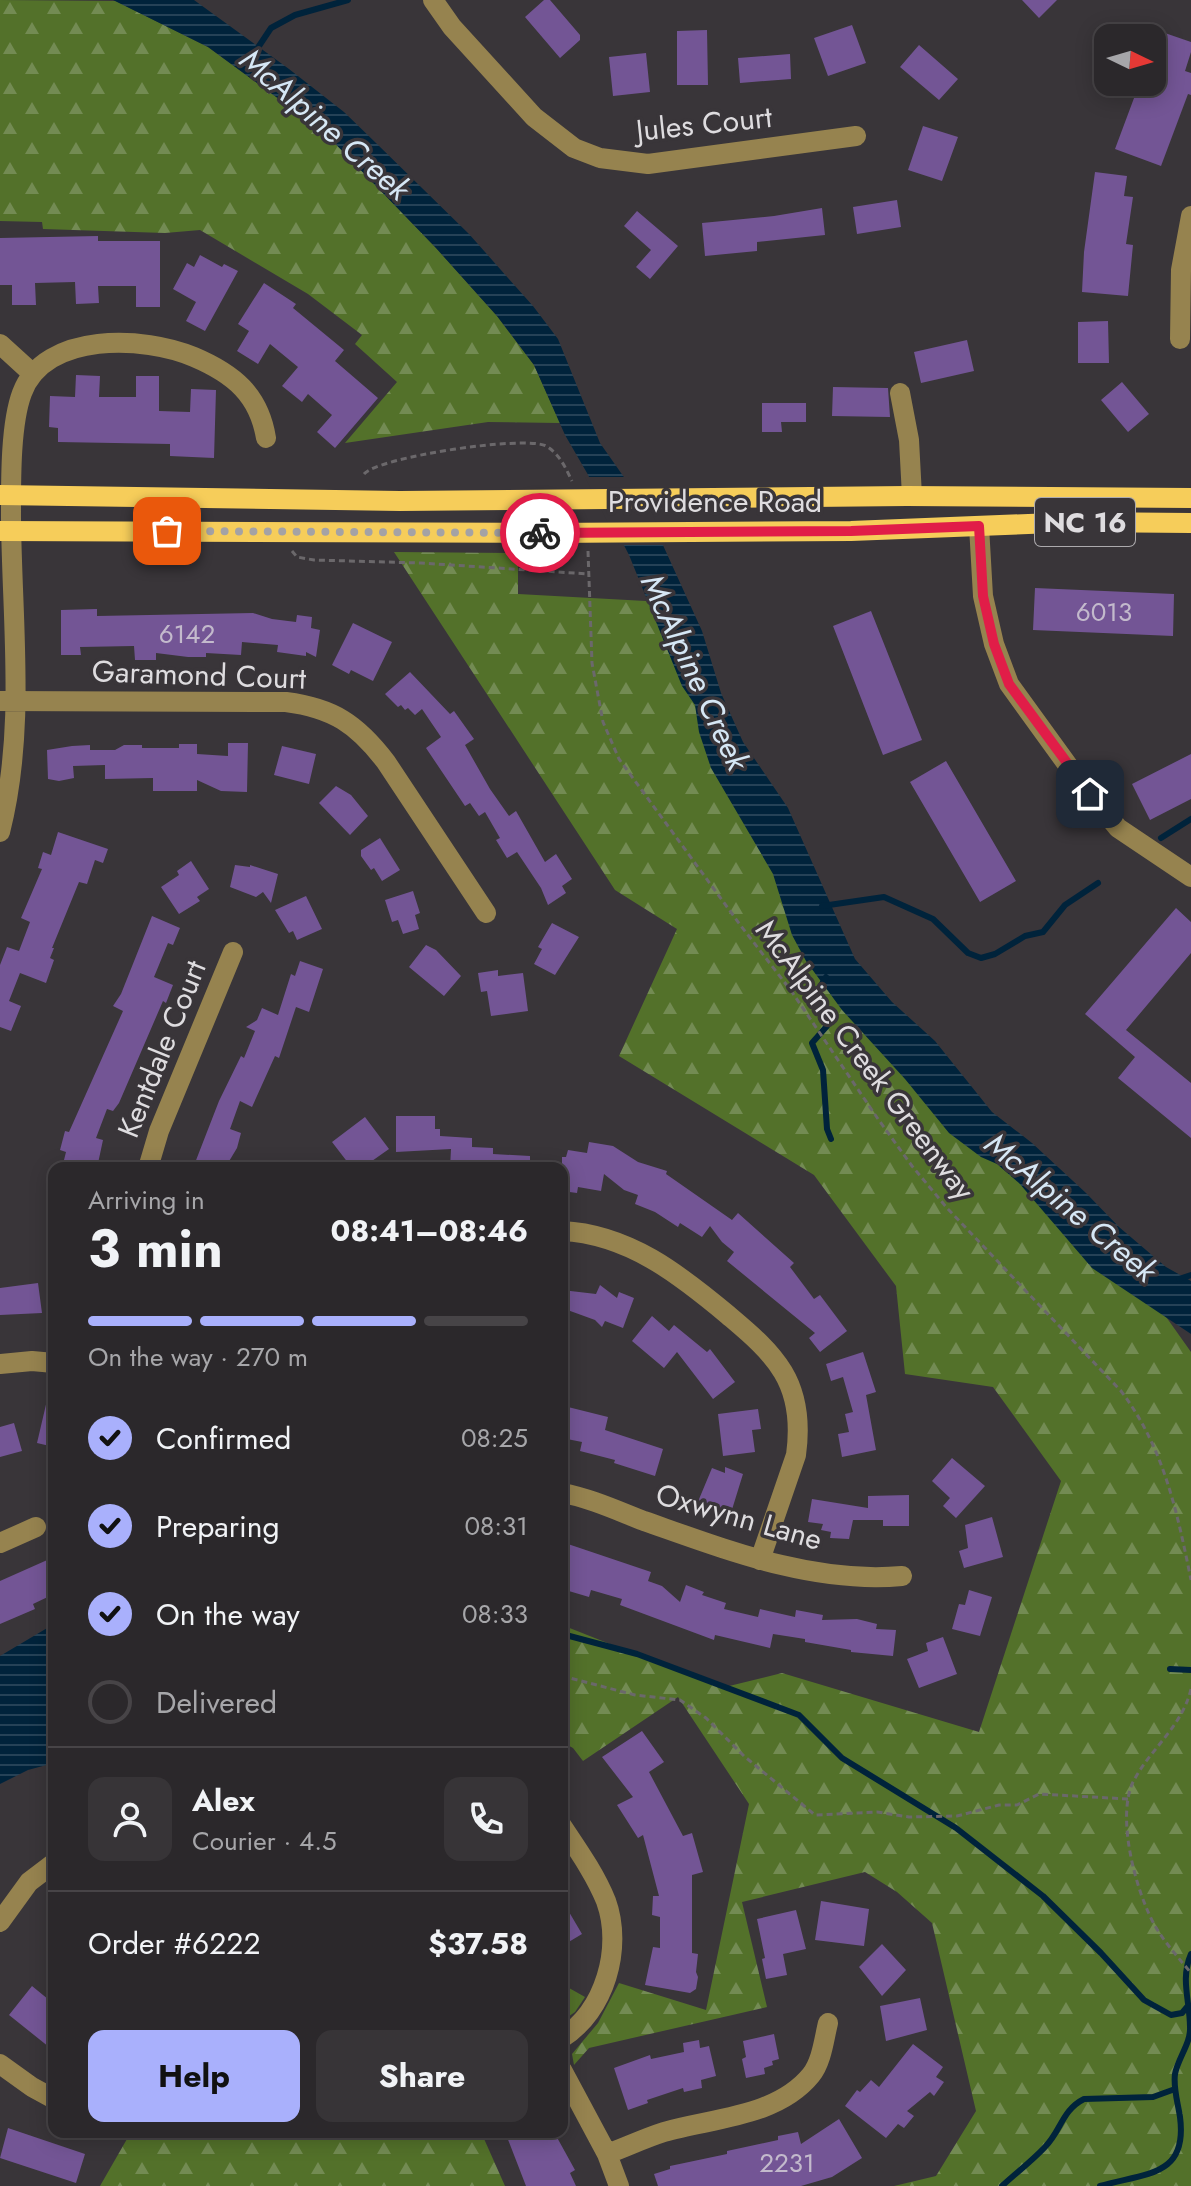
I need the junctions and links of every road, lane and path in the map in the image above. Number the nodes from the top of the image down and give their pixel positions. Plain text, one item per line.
1 (433, 0) edge
2 (856, 136) dead end
3 (1191, 216) edge
4 (1180, 339) dead end
5 (0, 344) edge
6 (33, 374) junction
7 (900, 393) dead end
8 (266, 438) dead end
9 (364, 474) dead end
10 (574, 486) dead end
11 (6, 495) edge
12 (912, 496) junction
13 (1191, 498) edge
14 (1191, 523) edge
15 (979, 526) junction
16 (6, 531) edge
17 (587, 543) dead end
18 (290, 546) dead end
19 (589, 574) junction
20 (8, 701) edge
21 (0, 832) edge
22 (1191, 877) edge
23 (486, 913) dead end
24 (233, 952) dead end
25 (150, 1162) edge
26 (568, 1232) edge
27 (48, 1362) edge
28 (0, 1364) edge
29 (568, 1495) edge
30 (36, 1527) dead end
31 (0, 1543) edge
32 (760, 1560) junction
33 (902, 1576) dead end
34 (1191, 1580) edge
35 (568, 1678) edge
36 (1191, 1689) edge
37 (1128, 1799) junction
38 (568, 1835) edge
39 (48, 1868) edge
40 (0, 1922) edge
41 (1191, 1973) edge
42 (828, 2023) dead end
43 (568, 2032) edge
44 (0, 2064) edge
45 (568, 2081) edge
46 (48, 2096) edge
47 (607, 2154) junction
48 (619, 2186) edge

1 - 2 street, Jules Court
3 - 4 street
5 - 6 street
6 - 8 street
6 - 11 street
7 - 12 street
9 - 10 path
11 - 12 main road, Providence Road / NC 16
11 - 16 street
12 - 13 main road, Providence Road / NC 16
14 - 15 main road, Providence Road / NC 16
15 - 16 main road, Providence Road / NC 16
15 - 22 street
16 - 20 street
17 - 19 path, McAlpine Creek Greenway
18 - 19 path
19 - 34 path, McAlpine Creek Greenway
20 - 21 street
20 - 23 street, Garamond Court
24 - 25 street, Kentdale Court
26 - 32 street
27 - 28 street
29 - 32 street, Oxwynn Lane
30 - 31 street
32 - 33 street, Oxwynn Lane
35 - 37 path
36 - 37 path
37 - 41 path
38 - 43 street
39 - 40 street
42 - 47 street
44 - 46 street
45 - 47 street
47 - 48 street

